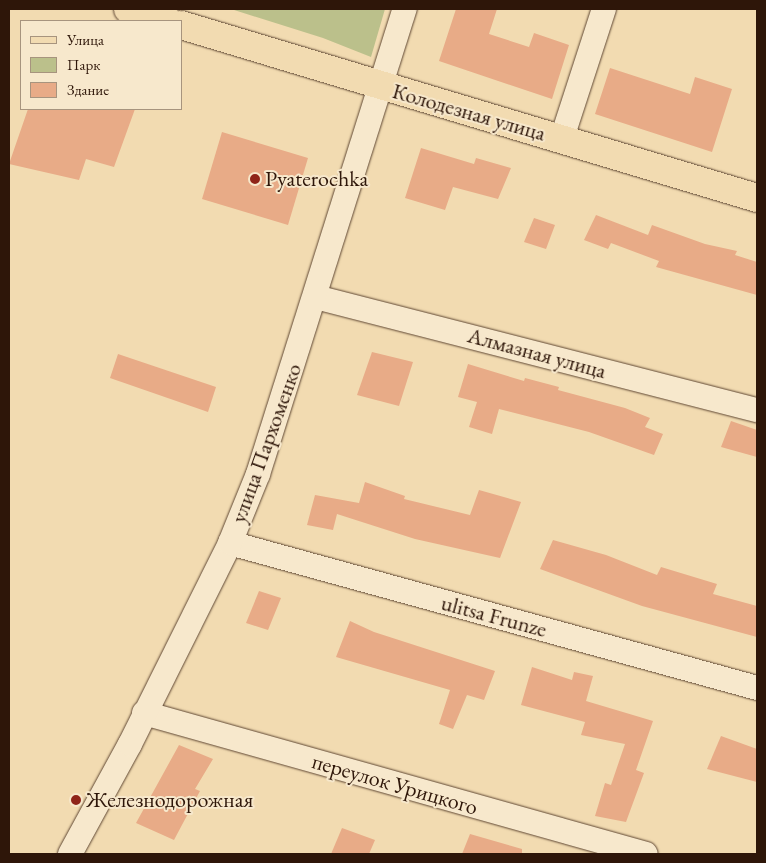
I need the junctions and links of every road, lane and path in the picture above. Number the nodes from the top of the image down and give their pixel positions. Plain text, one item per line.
1 (128, 9) edge
2 (405, 9) edge
3 (604, 9) edge
4 (165, 20) edge
5 (182, 25) edge
6 (381, 87) junction
7 (562, 138) junction
8 (757, 198) edge
9 (316, 297) junction
10 (757, 410) edge
11 (230, 543) junction
12 (757, 688) edge
13 (144, 713) junction
14 (70, 854) edge
15 (646, 854) edge

1 - 4 main road
2 - 6 street, улица Пархоменко
3 - 7 street
5 - 6 main road, Колодезная улица
6 - 7 main road, Колодезная улица
6 - 9 street, улица Пархоменко
7 - 8 main road, Колодезная улица
9 - 10 street, Алмазная улица
9 - 11 street, улица Пархоменко
11 - 12 street, ulitsa Frunze
11 - 13 street, улица Пархоменко
13 - 14 street, улица Пархоменко
13 - 15 street, переулок Урицкого

